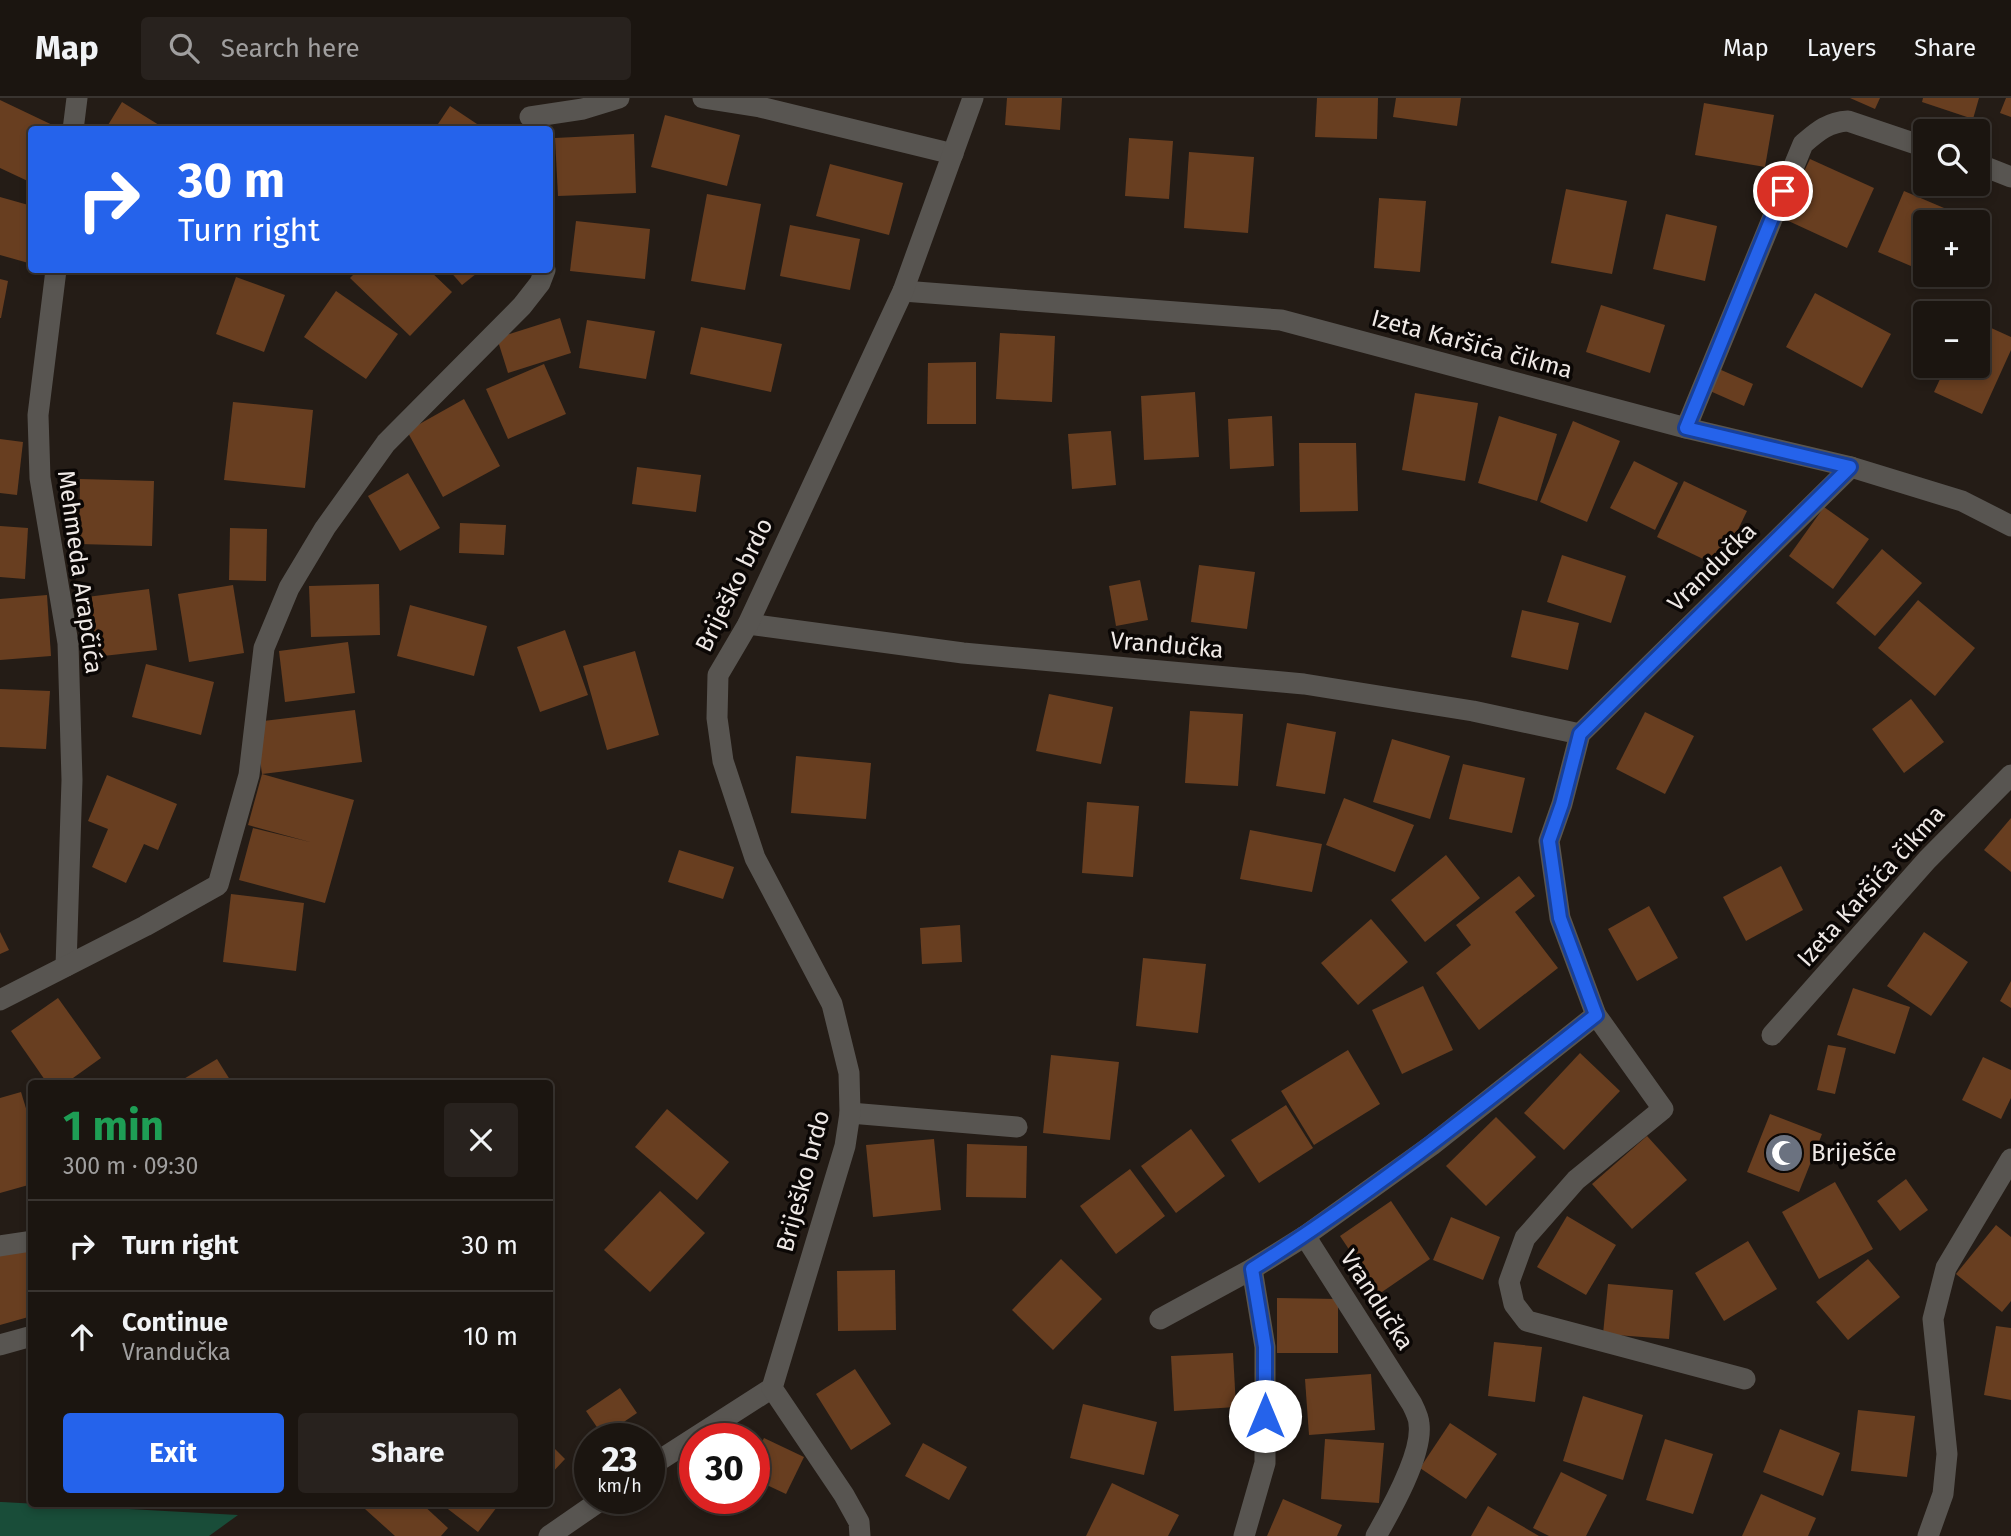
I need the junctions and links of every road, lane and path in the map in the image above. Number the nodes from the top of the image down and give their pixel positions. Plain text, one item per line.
1 (77, 98) edge
2 (619, 98) edge
3 (703, 98) edge
4 (973, 98) edge
5 (529, 115) edge
6 (74, 126) edge
7 (1913, 143) edge
8 (953, 154) junction
9 (1990, 169) edge
10 (2011, 177) edge
11 (56, 273) edge
12 (544, 273) edge
13 (903, 291) junction
14 (1686, 428) junction
15 (1850, 467) junction
16 (2011, 526) edge
17 (748, 624) junction
18 (1580, 734) junction
19 (2011, 775) edge
20 (66, 966) junction
21 (0, 1000) edge
22 (1596, 1015) junction
23 (1772, 1035) dead end
24 (850, 1113) junction
25 (1017, 1127) dead end
26 (2011, 1159) edge
27 (1304, 1236) junction
28 (28, 1242) edge
29 (0, 1246) edge
30 (1252, 1269) junction
31 (1160, 1319) dead end
32 (28, 1337) edge
33 (0, 1345) edge
34 (1745, 1379) dead end
35 (772, 1388) junction
36 (665, 1457) edge
37 (581, 1514) edge
38 (549, 1536) edge
39 (860, 1536) edge
40 (1244, 1536) edge
41 (1377, 1536) edge
42 (1927, 1536) edge

1 - 6 street
2 - 5 street
3 - 8 street
4 - 8 street, Briješko brdo
7 - 14 street
8 - 13 street, Briješko brdo
9 - 10 street
11 - 20 street, Mehmeda Arapčića
12 - 20 street
13 - 14 street, Izeta Karšića čikma
13 - 17 street, Briješko brdo
14 - 15 street, Izeta Karšića čikma
15 - 16 street, Izeta Karšića čikma
15 - 18 street, Vrandučka
17 - 18 street, Vrandučka
17 - 24 street, Briješko brdo
18 - 22 street
19 - 23 street, Izeta Karšića čikma
20 - 21 street
22 - 27 street
22 - 34 street
24 - 25 street
24 - 35 street, Briješko brdo
26 - 42 street
27 - 30 street
27 - 41 street, Vrandučka
28 - 29 street
30 - 31 street
30 - 40 street
32 - 33 street
35 - 36 street
35 - 39 street
37 - 38 street

